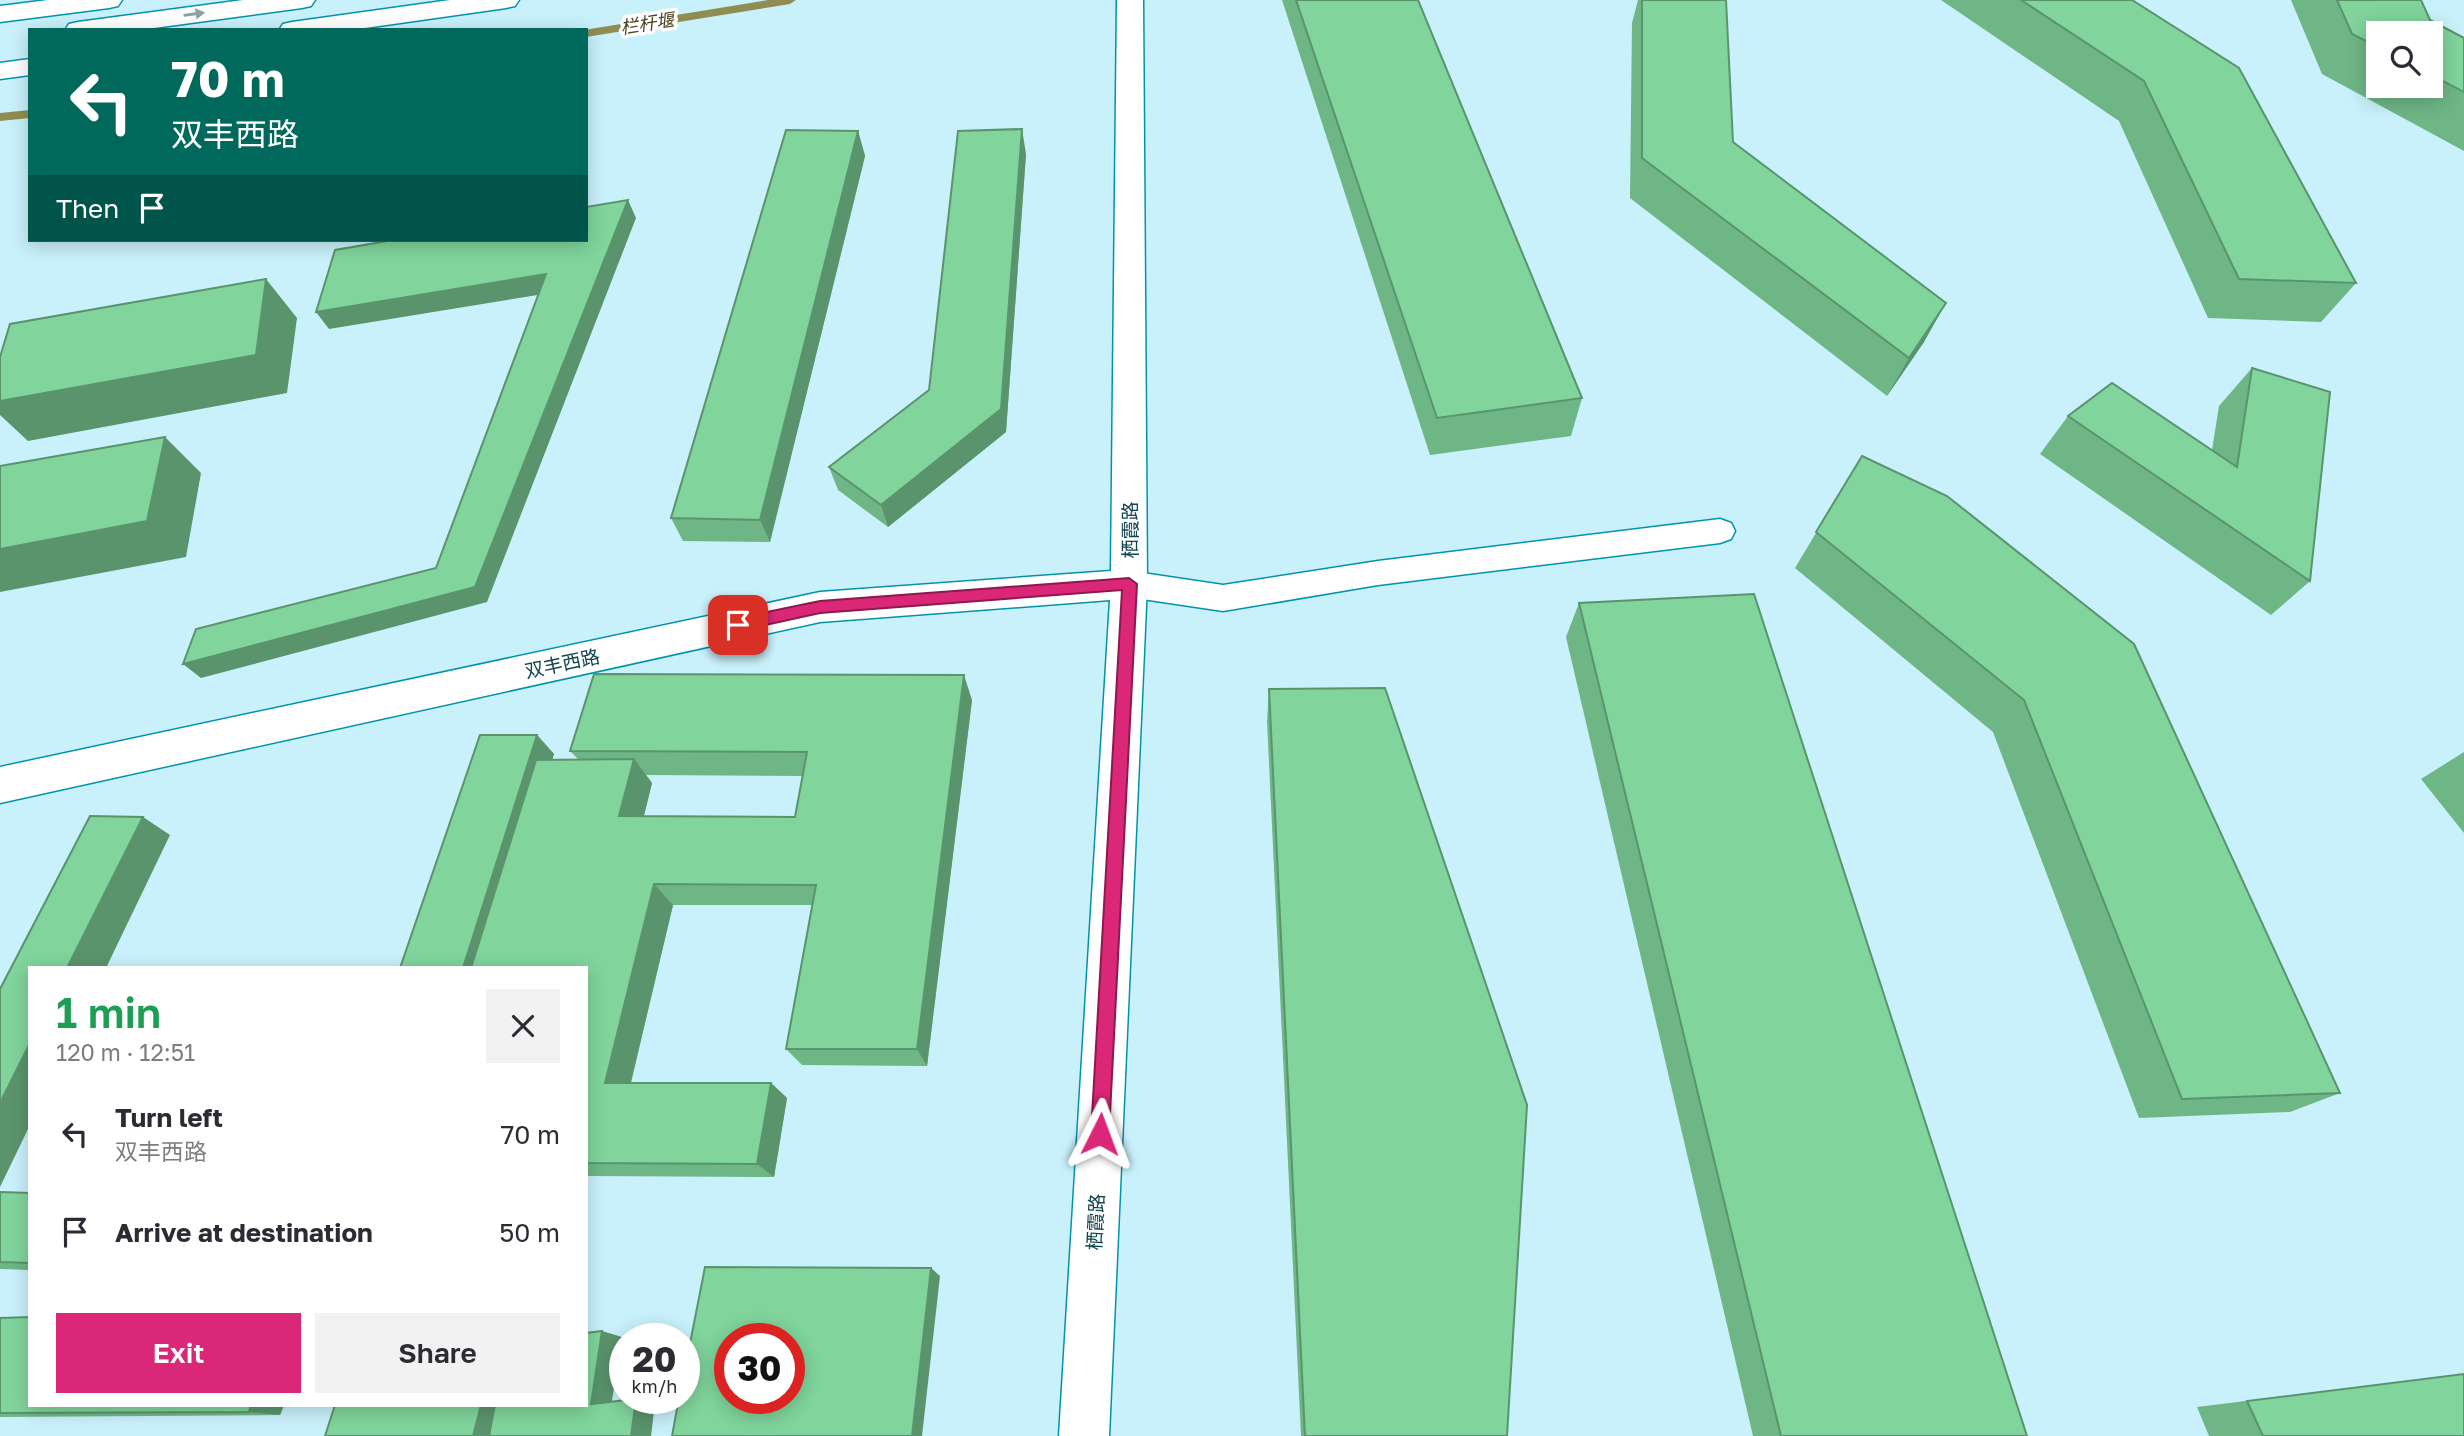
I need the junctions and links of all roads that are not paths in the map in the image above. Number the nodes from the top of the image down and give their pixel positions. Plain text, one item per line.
1 (109, 0) edge
2 (302, 0) edge
3 (506, 0) edge
4 (1130, 0) edge
5 (0, 14) edge
6 (93, 28) edge
7 (306, 28) edge
8 (28, 67) edge
9 (0, 71) edge
10 (1720, 531) dead end
11 (1129, 584) junction
12 (0, 785) edge
13 (1084, 1436) edge

1 - 5 street
6 -> 2 street
3 - 7 street
4 - 11 street, 栖霞路
8 - 9 street
10 - 11 lane
11 - 12 street, 双丰西路
11 - 13 street, 栖霞路

